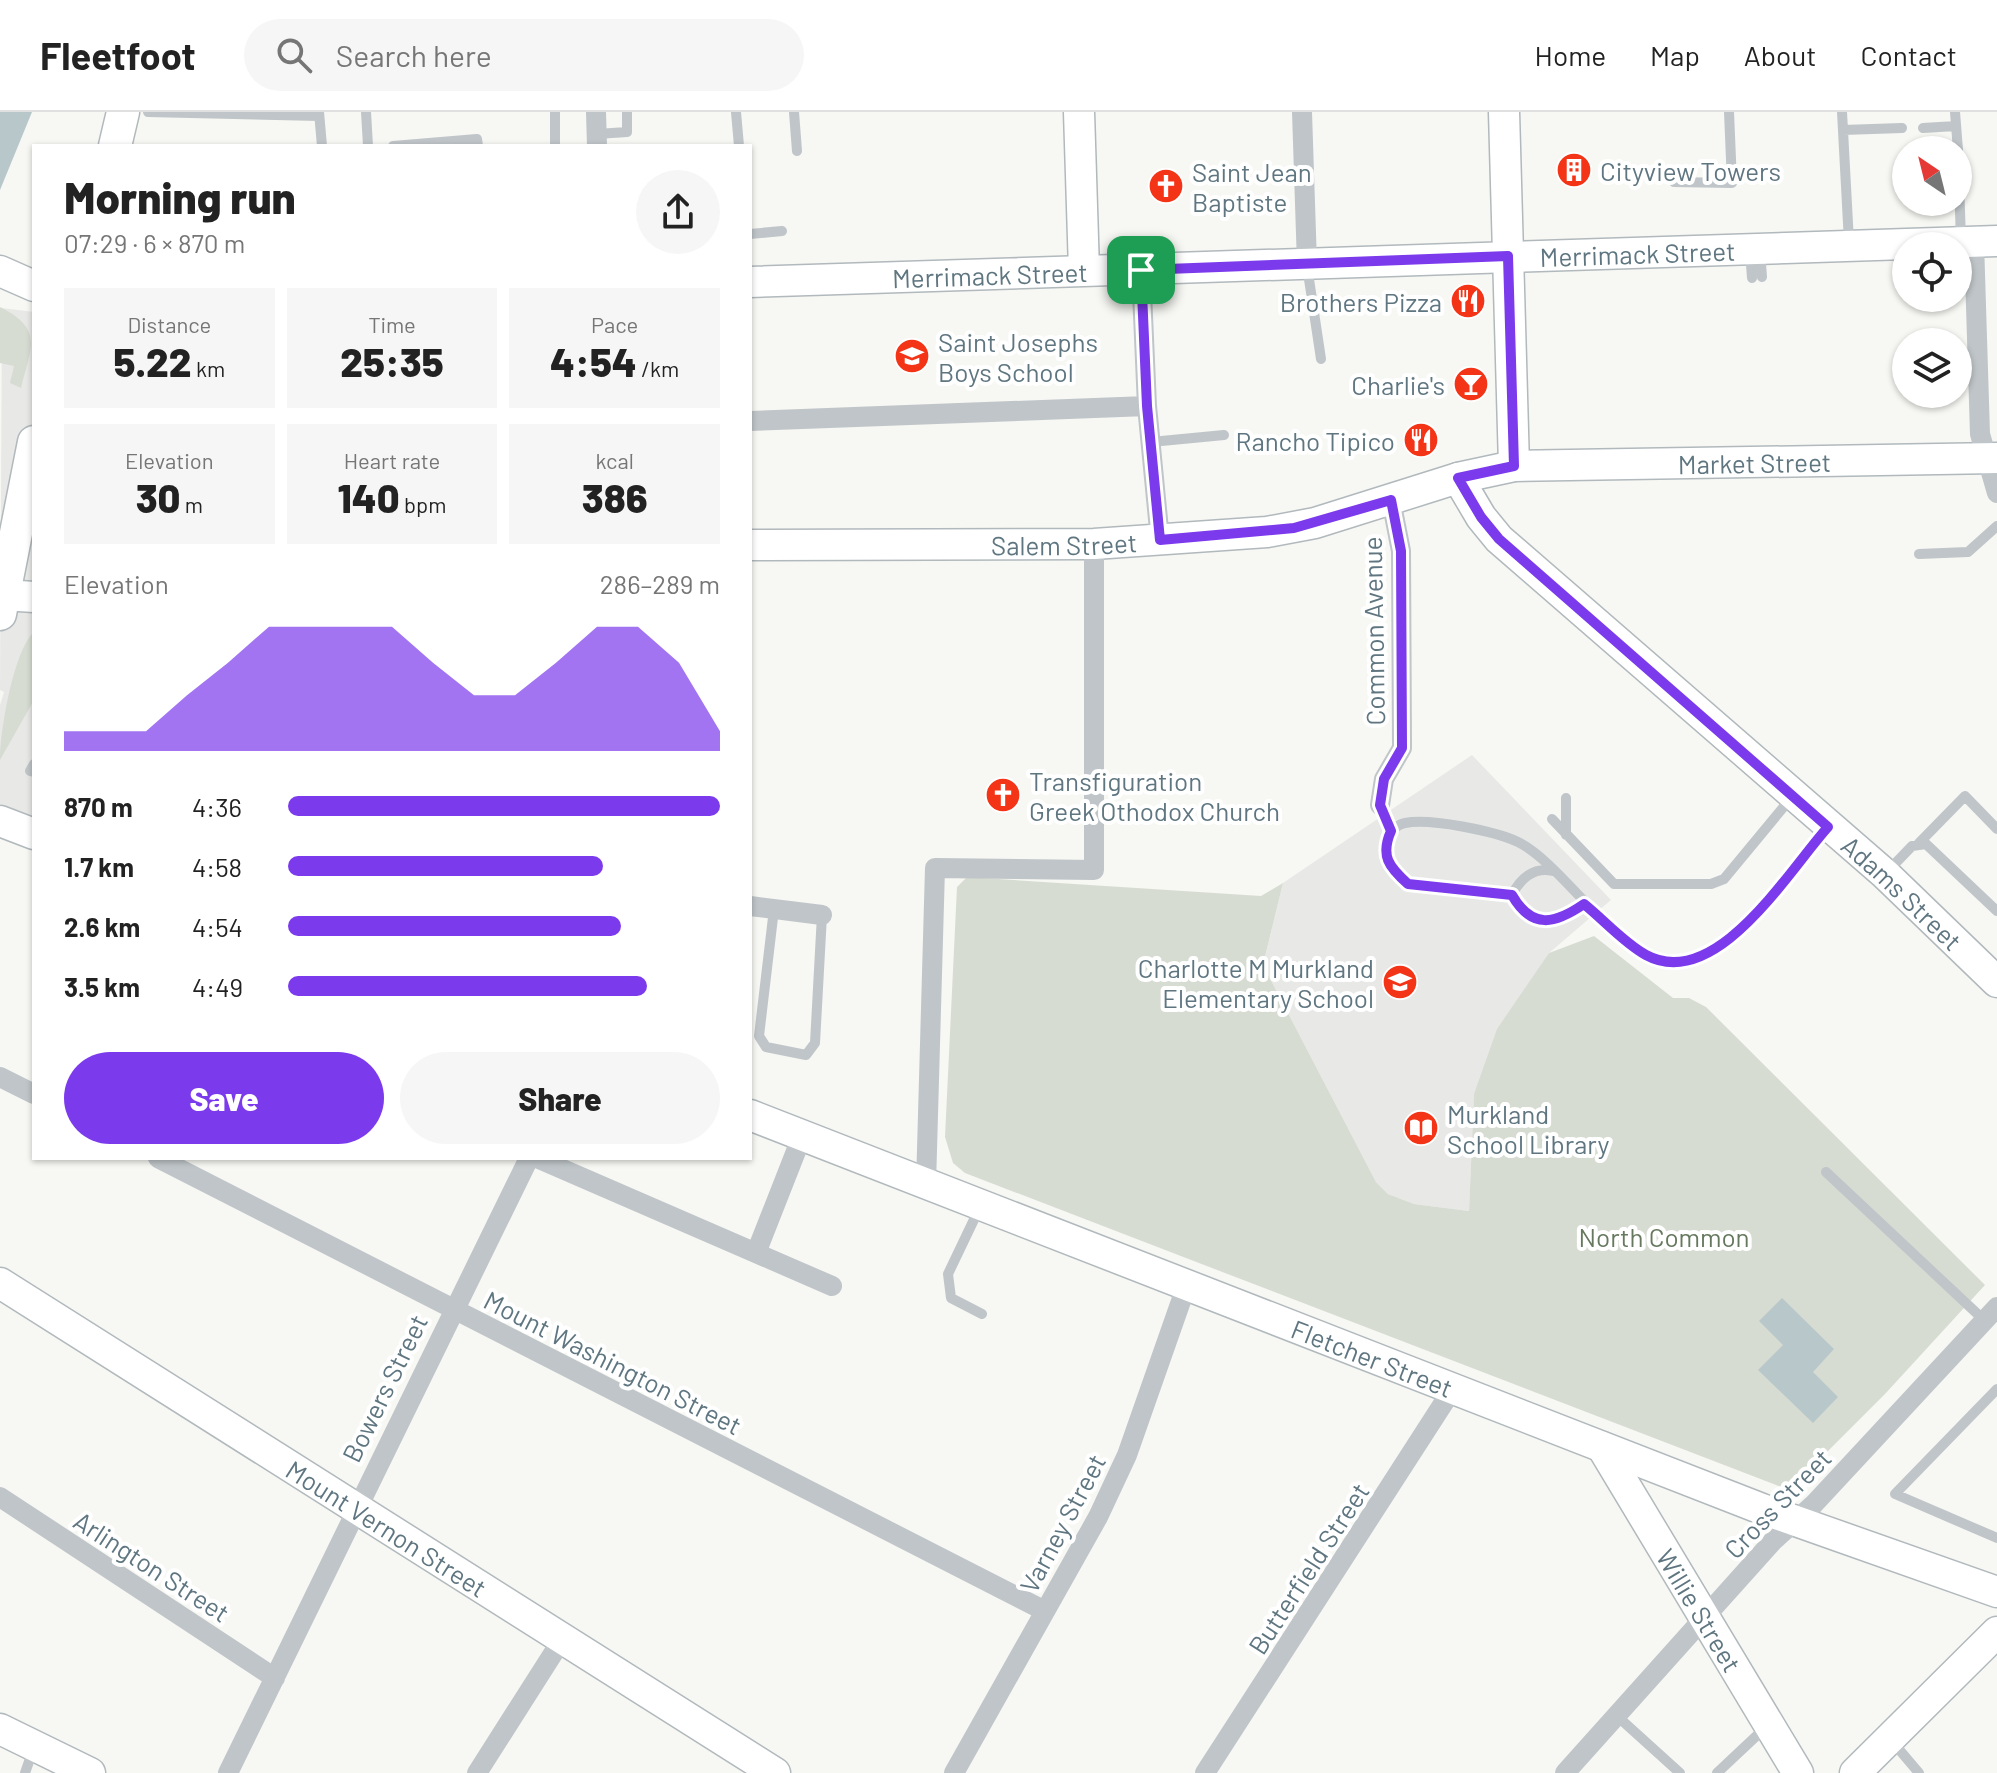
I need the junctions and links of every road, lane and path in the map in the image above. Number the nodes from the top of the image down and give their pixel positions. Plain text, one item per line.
1 (123, 112) edge
2 (148, 112) edge
3 (366, 112) edge
4 (555, 112) edge
5 (596, 112) edge
6 (627, 112) edge
7 (736, 112) edge
8 (794, 112) edge
9 (1079, 112) edge
10 (1302, 112) edge
11 (1504, 112) edge
12 (1729, 112) edge
13 (1842, 112) edge
14 (1955, 112) edge
15 (319, 114) edge
16 (1956, 126) junction
17 (1902, 128) dead end
18 (1923, 128) dead end
19 (1843, 130) junction
20 (1957, 136) edge
21 (597, 140) edge
22 (115, 144) edge
23 (322, 144) edge
24 (368, 144) edge
25 (417, 144) edge
26 (478, 144) edge
27 (555, 144) edge
28 (739, 144) edge
29 (797, 151) dead end
30 (1674, 182) dead end
31 (1972, 204) edge
32 (782, 231) dead end
33 (752, 234) edge
34 (1982, 242) edge
35 (1849, 246) junction
36 (1508, 256) junction
37 (1307, 264) junction
38 (1084, 270) junction
39 (1141, 270) junction
40 (752, 282) edge
41 (1321, 359) dead end
42 (1147, 406) junction
43 (752, 421) edge
44 (1224, 435) dead end
45 (1151, 442) junction
46 (32, 457) edge
47 (1991, 459) edge
48 (1514, 466) junction
49 (1458, 478) junction
50 (1997, 493) edge
51 (1391, 500) junction
52 (1997, 526) edge
53 (1160, 540) junction
54 (1094, 544) junction
55 (752, 545) edge
56 (1919, 554) dead end
57 (13, 602) edge
58 (1793, 796) junction
59 (1566, 798) dead end
60 (1380, 805) joint
61 (1552, 819) dead end
62 (0, 821) edge
63 (1828, 827) junction
64 (1997, 829) edge
65 (1391, 831) junction
66 (32, 833) edge
67 (1566, 835) junction
68 (1919, 843) junction
69 (1554, 872) junction
70 (1885, 874) junction
71 (1512, 895) junction
72 (1584, 904) junction
73 (752, 906) edge
74 (774, 909) junction
75 (1997, 911) edge
76 (822, 915) joint
77 (1997, 982) edge
78 (0, 1077) edge
79 (32, 1093) edge
80 (752, 1116) edge
81 (802, 1136) junction
82 (162, 1160) edge
83 (528, 1160) edge
84 (542, 1160) edge
85 (1826, 1172) dead end
86 (926, 1185) junction
87 (981, 1206) junction
88 (756, 1253) junction
89 (0, 1283) edge
90 (1187, 1284) junction
91 (832, 1286) dead end
92 (452, 1309) junction
93 (982, 1314) dead end
94 (1991, 1314) edge
95 (1997, 1389) edge
96 (1452, 1390) junction
97 (1602, 1447) junction
98 (0, 1497) edge
99 (355, 1507) junction
100 (1795, 1521) junction
101 (1997, 1538) edge
102 (1997, 1592) edge
103 (1045, 1611) junction
104 (1705, 1618) junction
105 (1997, 1632) edge
106 (563, 1638) junction
107 (275, 1678) junction
108 (1617, 1716) junction
109 (1769, 1725) junction
110 (0, 1729) edge
111 (1890, 1739) junction
112 (30, 1759) edge
113 (88, 1773) edge
114 (228, 1773) edge
115 (477, 1773) edge
116 (775, 1773) edge
117 (954, 1773) edge
118 (1205, 1773) edge
119 (1565, 1773) edge
120 (1680, 1773) edge
121 (1717, 1773) edge
122 (1798, 1773) edge
123 (1855, 1773) edge
124 (1919, 1773) edge

1 - 22 main road
2 - 15 lane
3 - 24 lane
4 - 27 lane
5 - 21 street
6 - 21 lane
7 - 28 lane
8 - 29 lane
9 - 38 main road
10 - 37 street
11 - 36 main road
12 - 30 lane
13 - 19 lane
14 - 16 lane
15 - 23 lane
16 - 18 lane
16 - 20 lane
17 - 19 lane
19 - 35 lane
25 - 26 lane
31 - 34 lane
32 - 33 lane
34 - 35 main road, Merrimack Street
34 - 47 street
35 - 36 main road, Merrimack Street
36 - 37 main road, Merrimack Street
36 - 48 main road
37 - 39 main road, Merrimack Street
37 - 41 lane
38 - 39 main road, Merrimack Street
38 - 40 main road, Merrimack Street
39 - 42 street
42 - 43 street
42 - 45 street
44 - 45 lane
45 - 53 street
46 - 57 main road
47 - 48 main road, Market Street
47 - 50 street
48 - 49 main road, Salem Street
49 - 51 main road, Salem Street
49 - 58 main road, Adams Street
51 - 53 main road, Salem Street
51 - 60 street, Common Avenue
52 - 56 lane
53 - 54 main road, Salem Street
54 - 55 main road, Salem Street
54 - 86 street
58 - 63 main road, Adams Street
58 - 67 lane
59 - 67 lane
60 - 65 lane
61 - 67 lane
62 - 66 main road
63 - 70 main road, Adams Street
63 - 72 lane
64 - 68 lane
65 - 69 lane
65 - 71 lane
68 - 70 lane
68 - 75 lane
69 - 71 lane
69 - 72 lane
70 - 77 main road, Adams Street
71 - 72 lane
73 - 74 street
74 - 76 street
74 - 76 lane
78 - 79 street
80 - 81 main road, Fletcher Street
81 - 86 main road, Fletcher Street
81 - 88 street
82 - 92 street, Mount Washington Street
83 - 92 street, Bowers Street
84 - 88 street
85 - 94 lane
86 - 87 main road, Fletcher Street
87 - 90 main road, Fletcher Street
87 - 93 lane
88 - 91 street
89 - 99 main road, Mount Vernon Street
90 - 96 main road, Fletcher Street
90 - 103 street, Varney Street
92 - 99 street, Bowers Street
92 - 103 street, Mount Washington Street
94 - 100 street, Cross Street
95 - 101 lane
96 - 97 main road, Fletcher Street
96 - 118 street, Butterfield Street
97 - 100 main road, Fletcher Street
97 - 104 main road, Willie Street
98 - 107 street, Arlington Street
99 - 106 main road, Mount Vernon Street
99 - 107 street, Bowers Street
100 - 102 main road, Fletcher Street
100 - 104 street, Cross Street
103 - 117 street, Varney Street
104 - 108 street, Cross Street
104 - 109 main road, Willie Street
105 - 111 main road
106 - 115 street
106 - 116 main road, Mount Vernon Street
107 - 114 street, Bowers Street
108 - 119 street, Cross Street
108 - 120 lane
109 - 121 lane
109 - 122 main road, Willie Street
110 - 112 main road
111 - 123 main road
111 - 124 lane
112 - 113 main road

